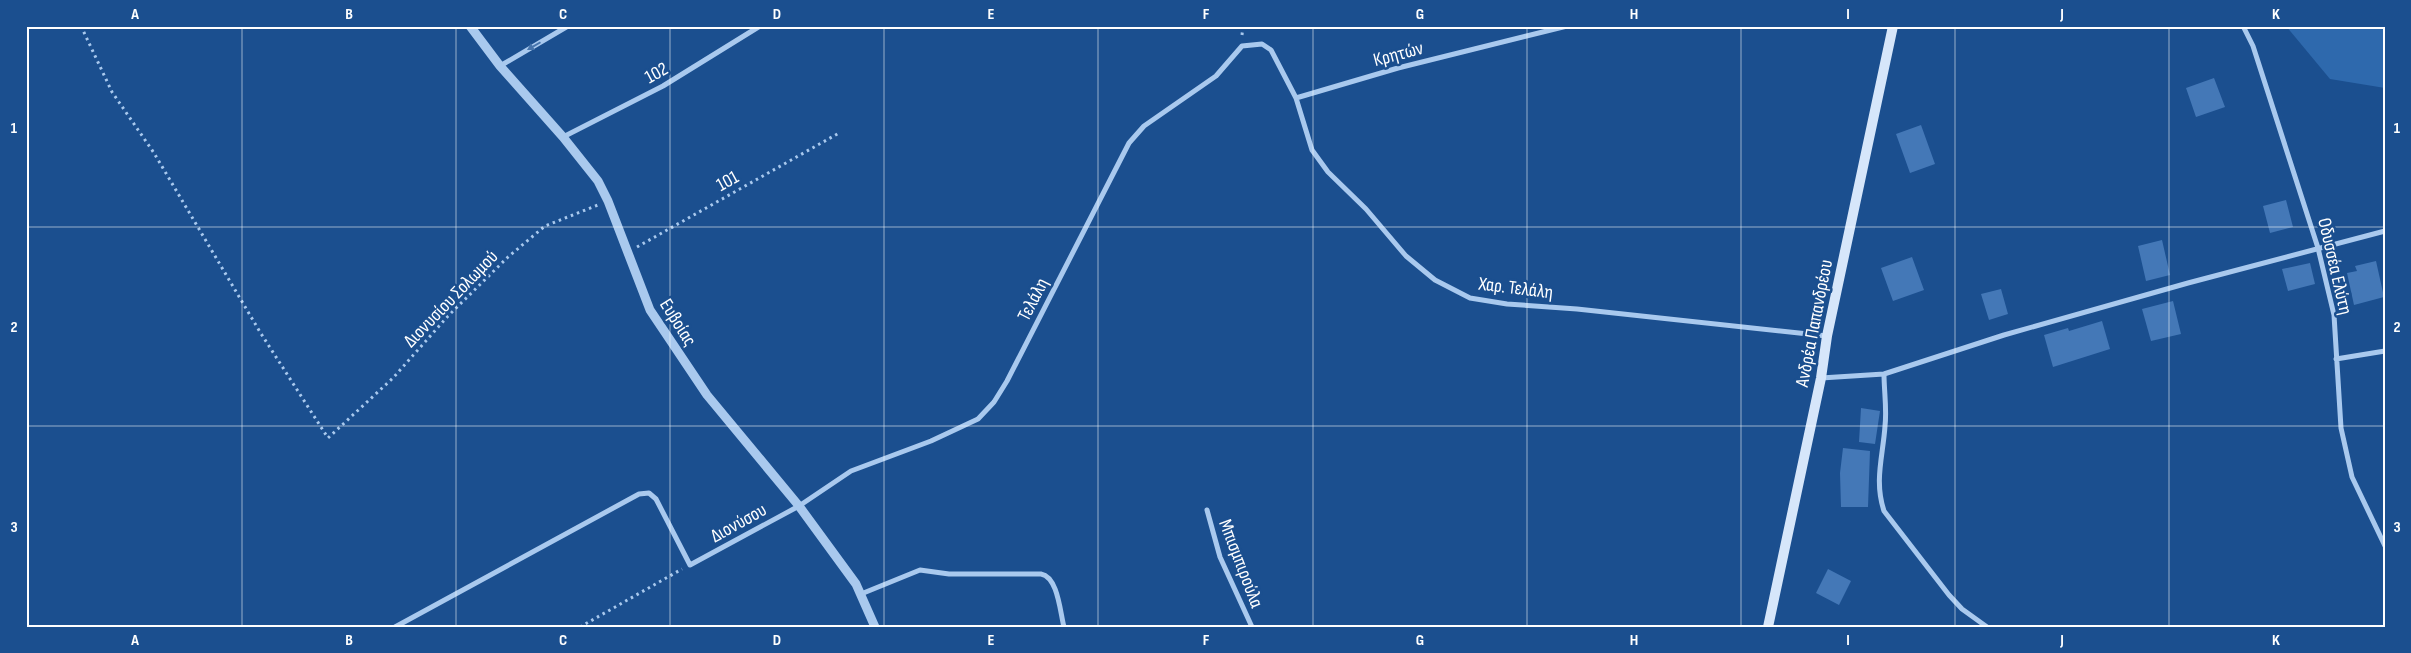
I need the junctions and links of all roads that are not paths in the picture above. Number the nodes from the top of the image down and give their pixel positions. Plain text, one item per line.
1 (470, 26) edge
2 (568, 26) edge
3 (760, 26) edge
4 (1567, 26) edge
5 (1893, 26) edge
6 (2243, 26) edge
7 (1242, 46) joint
8 (500, 66) junction
9 (1296, 98) junction
10 (563, 137) junction
11 (2385, 231) edge
12 (2318, 248) junction
13 (1827, 336) junction
14 (2385, 351) edge
15 (2336, 359) junction
16 (1884, 374) junction
17 (1822, 378) junction
18 (799, 506) junction
19 (1207, 510) dead end
20 (2385, 546) edge
21 (861, 594) junction
22 (395, 627) edge
23 (875, 627) edge
24 (1064, 627) edge
25 (1252, 627) edge
26 (1768, 627) edge
27 (1987, 627) edge

1 - 8 street, Ευβοίας
2 -> 8 street
3 - 10 street, 102
4 - 9 street, Κρητών
5 - 13 main road, Ανδρέα Παπανδρέου
6 - 12 street, Οδυσσέα Ελύτη
7 - 9 street, Χαρ. Τελάλη
7 - 18 street, Τελάλη
8 - 10 street, Ευβοίας
9 - 13 street, Χαρ. Τελάλη
10 - 18 street, Ευβοίας
11 - 12 street
12 - 15 street, Οδυσσέα Ελύτη
12 - 16 street
13 - 17 main road, Ανδρέα Παπανδρέου
14 - 15 street
15 - 20 street, Οδυσσέα Ελύτη
16 - 17 street
16 - 27 street
17 - 26 main road, Ανδρέα Παπανδρέου
18 - 21 street, Ευβοίας
18 - 22 street, Διονύσου
19 - 25 street, Μπισμπιρούλα
21 - 23 street, Ευβοίας
21 - 24 street

